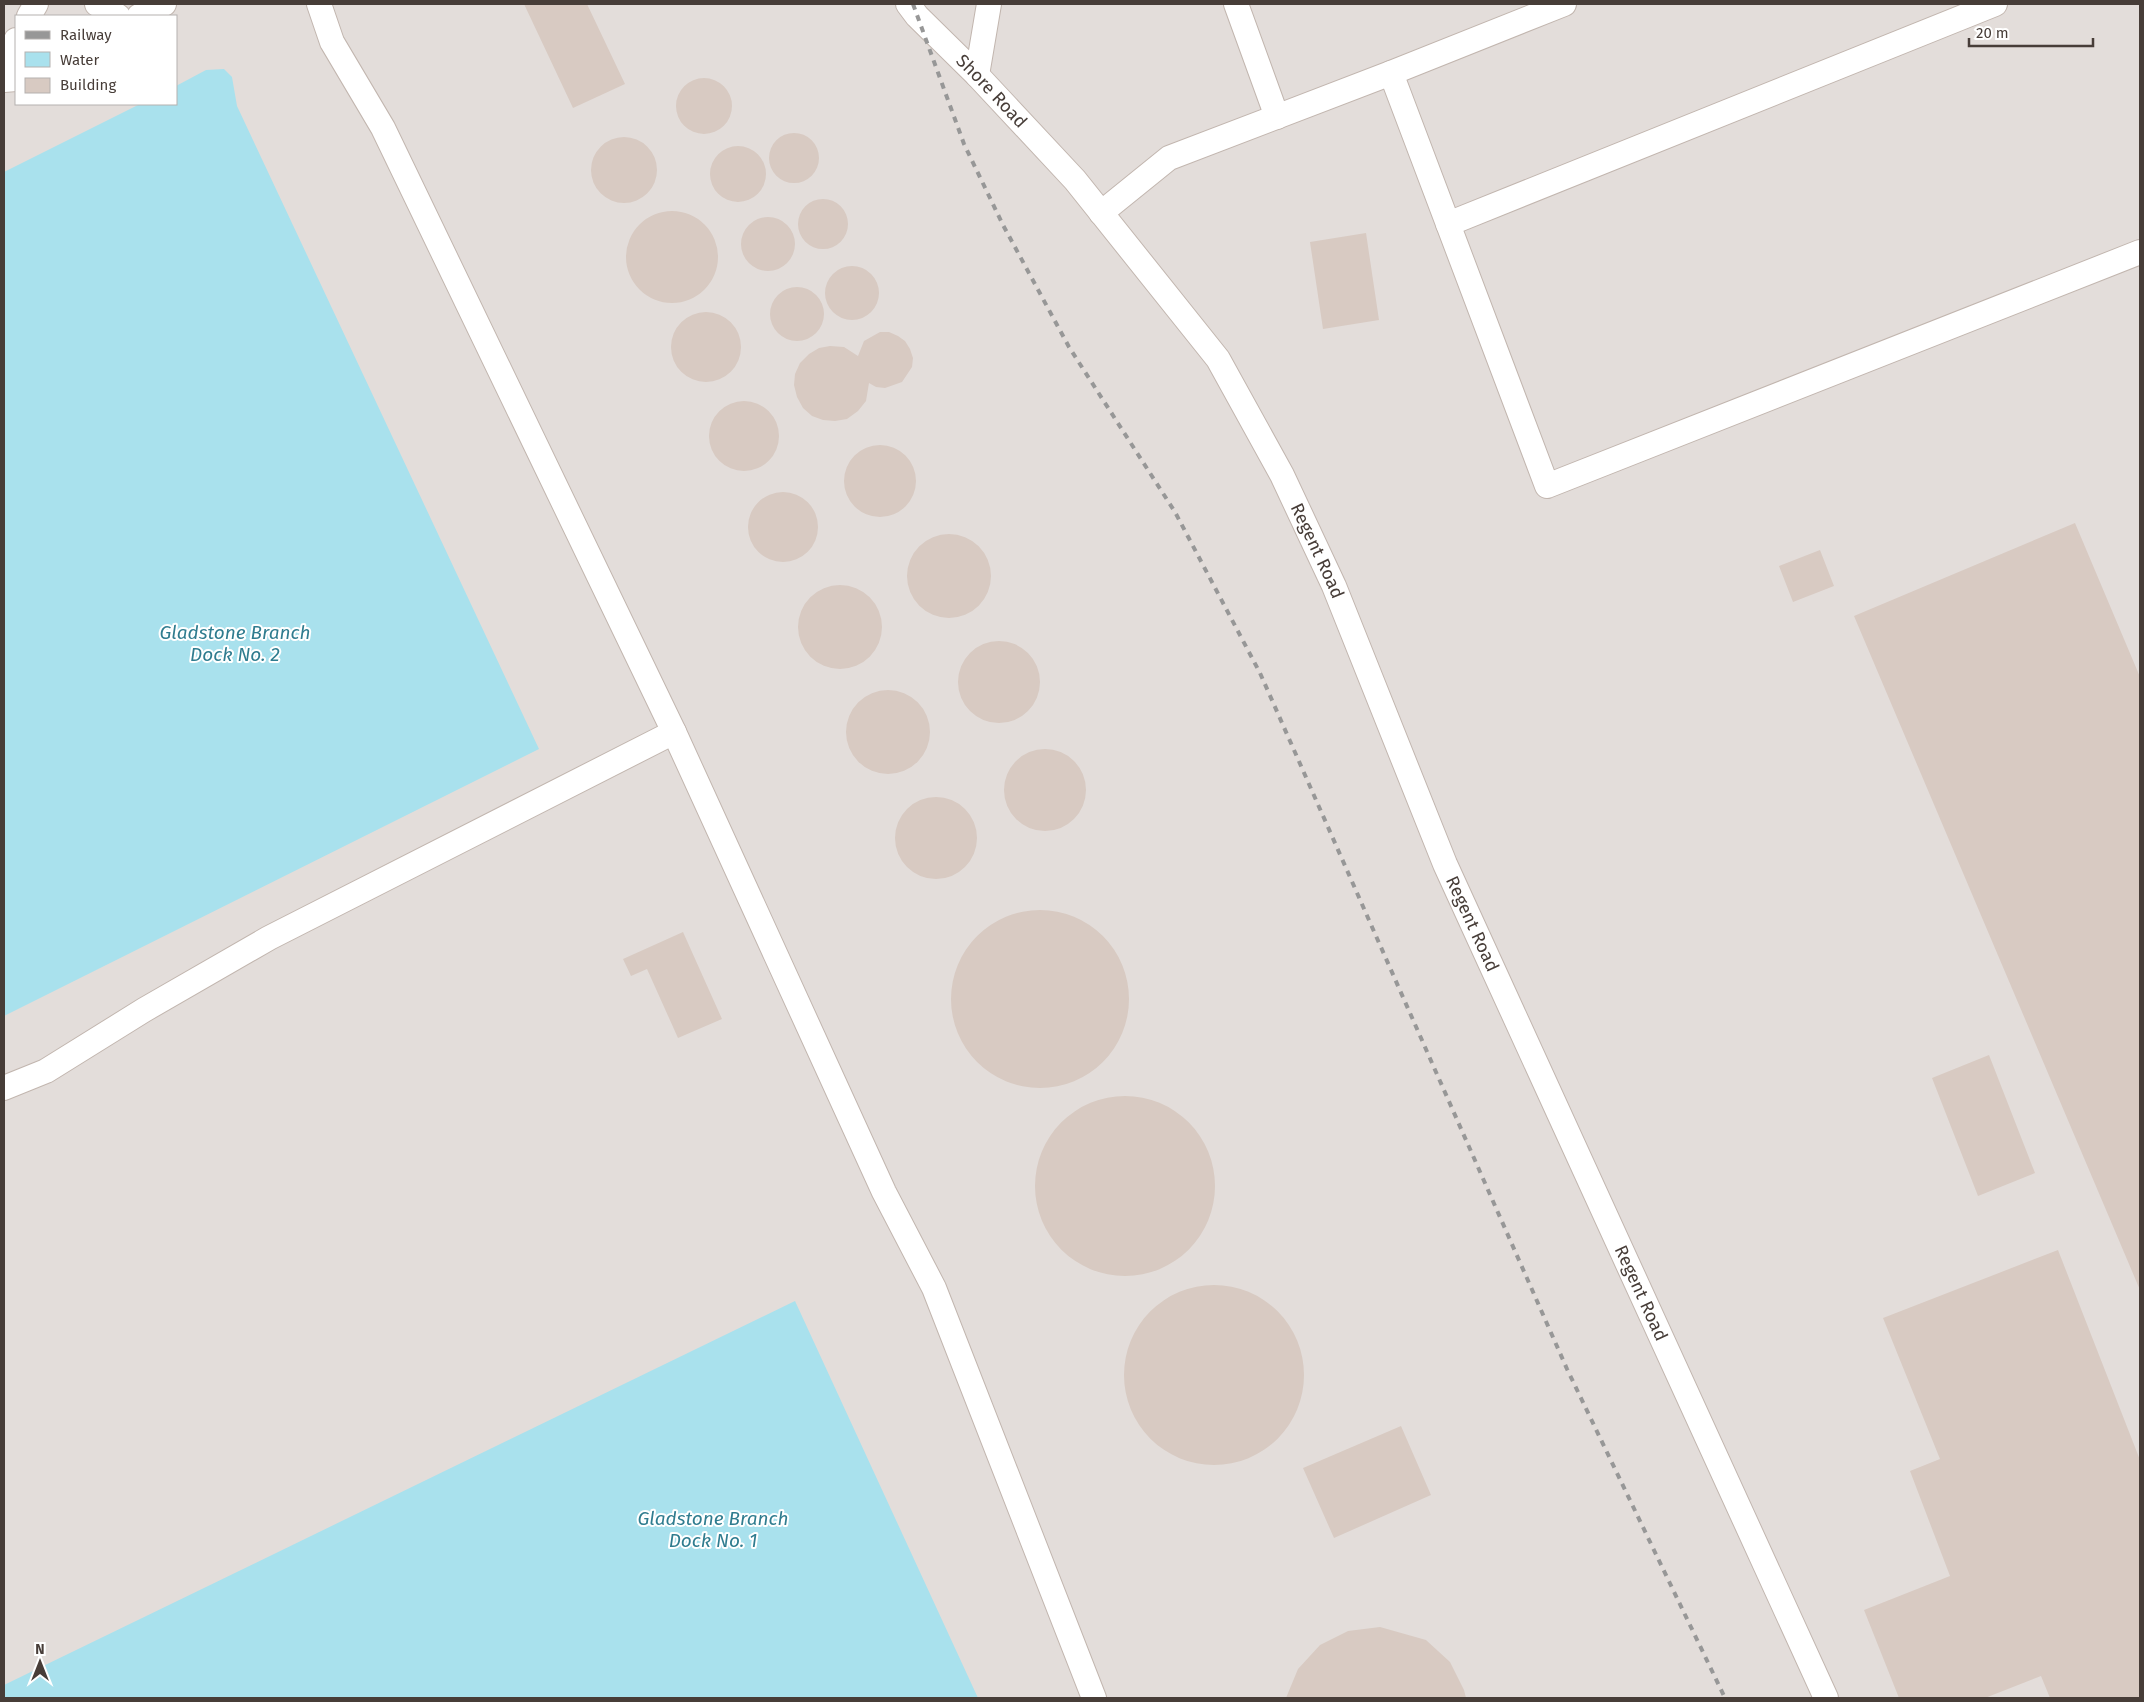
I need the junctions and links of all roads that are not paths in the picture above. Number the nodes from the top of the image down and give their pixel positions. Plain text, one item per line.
1 (36, 4) edge
2 (96, 4) edge
3 (164, 4) edge
4 (319, 4) edge
5 (908, 4) edge
6 (989, 4) edge
7 (1236, 4) edge
8 (1564, 4) edge
9 (1995, 4) edge
10 (30, 15) edge
11 (116, 15) edge
12 (141, 15) edge
13 (15, 42) edge
14 (4, 63) edge
15 (1391, 73) junction
16 (977, 75) junction
17 (1277, 117) junction
18 (1075, 180) joint
19 (1101, 214) junction
20 (1448, 224) junction
21 (2140, 252) edge
22 (674, 732) junction
23 (4, 1088) edge
24 (1094, 1698) edge
25 (1826, 1698) edge

1 - 10 lane
2 - 11 lane
3 - 12 lane
4 - 22 lane
5 - 16 lane, Shore Road
6 - 16 lane
7 - 17 lane
8 - 15 lane
9 - 20 lane
13 - 14 lane
15 - 17 lane
15 - 20 lane
16 - 18 lane, Shore Road
17 - 19 lane
18 - 19 lane, Regent Road
19 - 25 lane, Regent Road
20 - 21 lane
22 - 23 lane
22 - 24 lane

